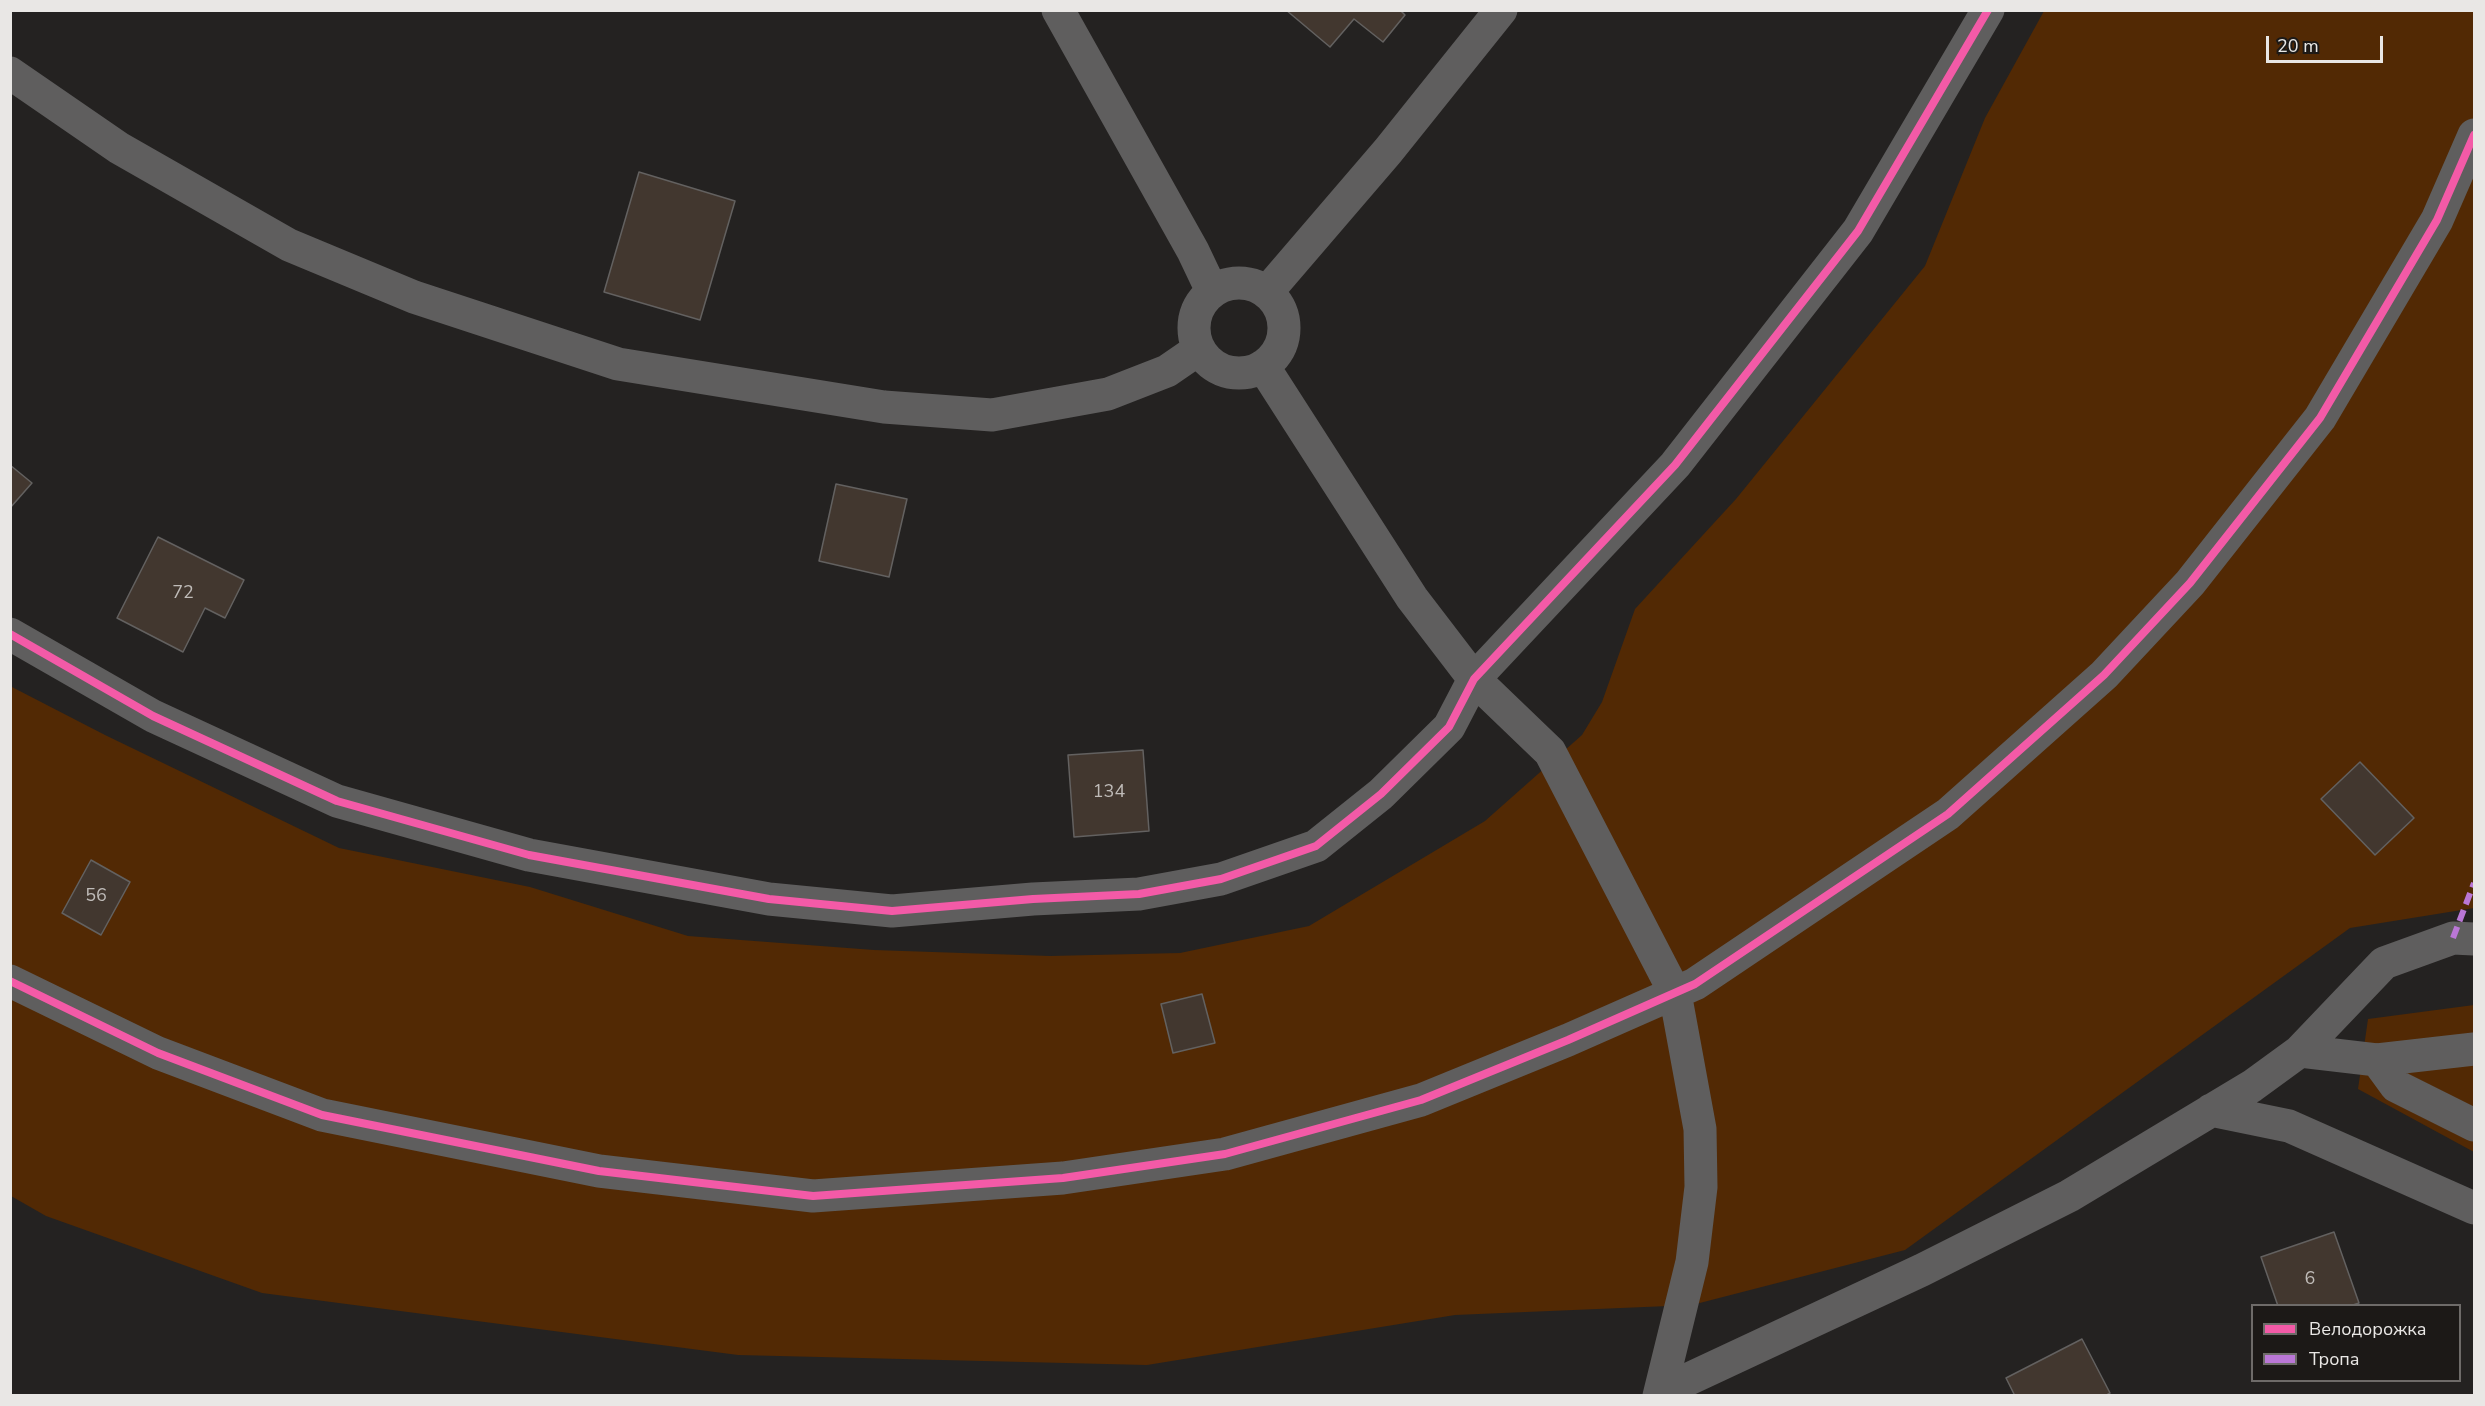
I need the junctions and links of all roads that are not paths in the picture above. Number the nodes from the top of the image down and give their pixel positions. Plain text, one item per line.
1 (1058, 10) edge
2 (1501, 10) edge
3 (1988, 10) edge
4 (10, 74) edge
5 (2475, 135) edge
6 (1212, 291) junction
7 (1267, 292) junction
8 (1199, 349) junction
9 (1263, 366) junction
10 (10, 634) edge
11 (1474, 679) junction
12 (2475, 939) edge
13 (10, 981) edge
14 (1675, 993) junction
15 (2475, 1049) edge
16 (2300, 1051) junction
17 (2377, 1060) junction
18 (2211, 1110) junction
19 (2475, 1125) edge
20 (2475, 1208) edge
21 (1660, 1394) edge

1 - 6 street
2 - 7 street
3 - 11 street
4 - 8 street
5 - 14 street
6 - 7 street
6 - 8 street
7 - 9 street
8 - 9 street
9 - 11 street
10 - 11 street
11 - 14 street
12 - 16 street
13 - 14 street
14 - 21 street
15 - 17 street
16 - 17 street
16 - 18 street
17 - 19 street
18 - 20 street
18 - 21 street

